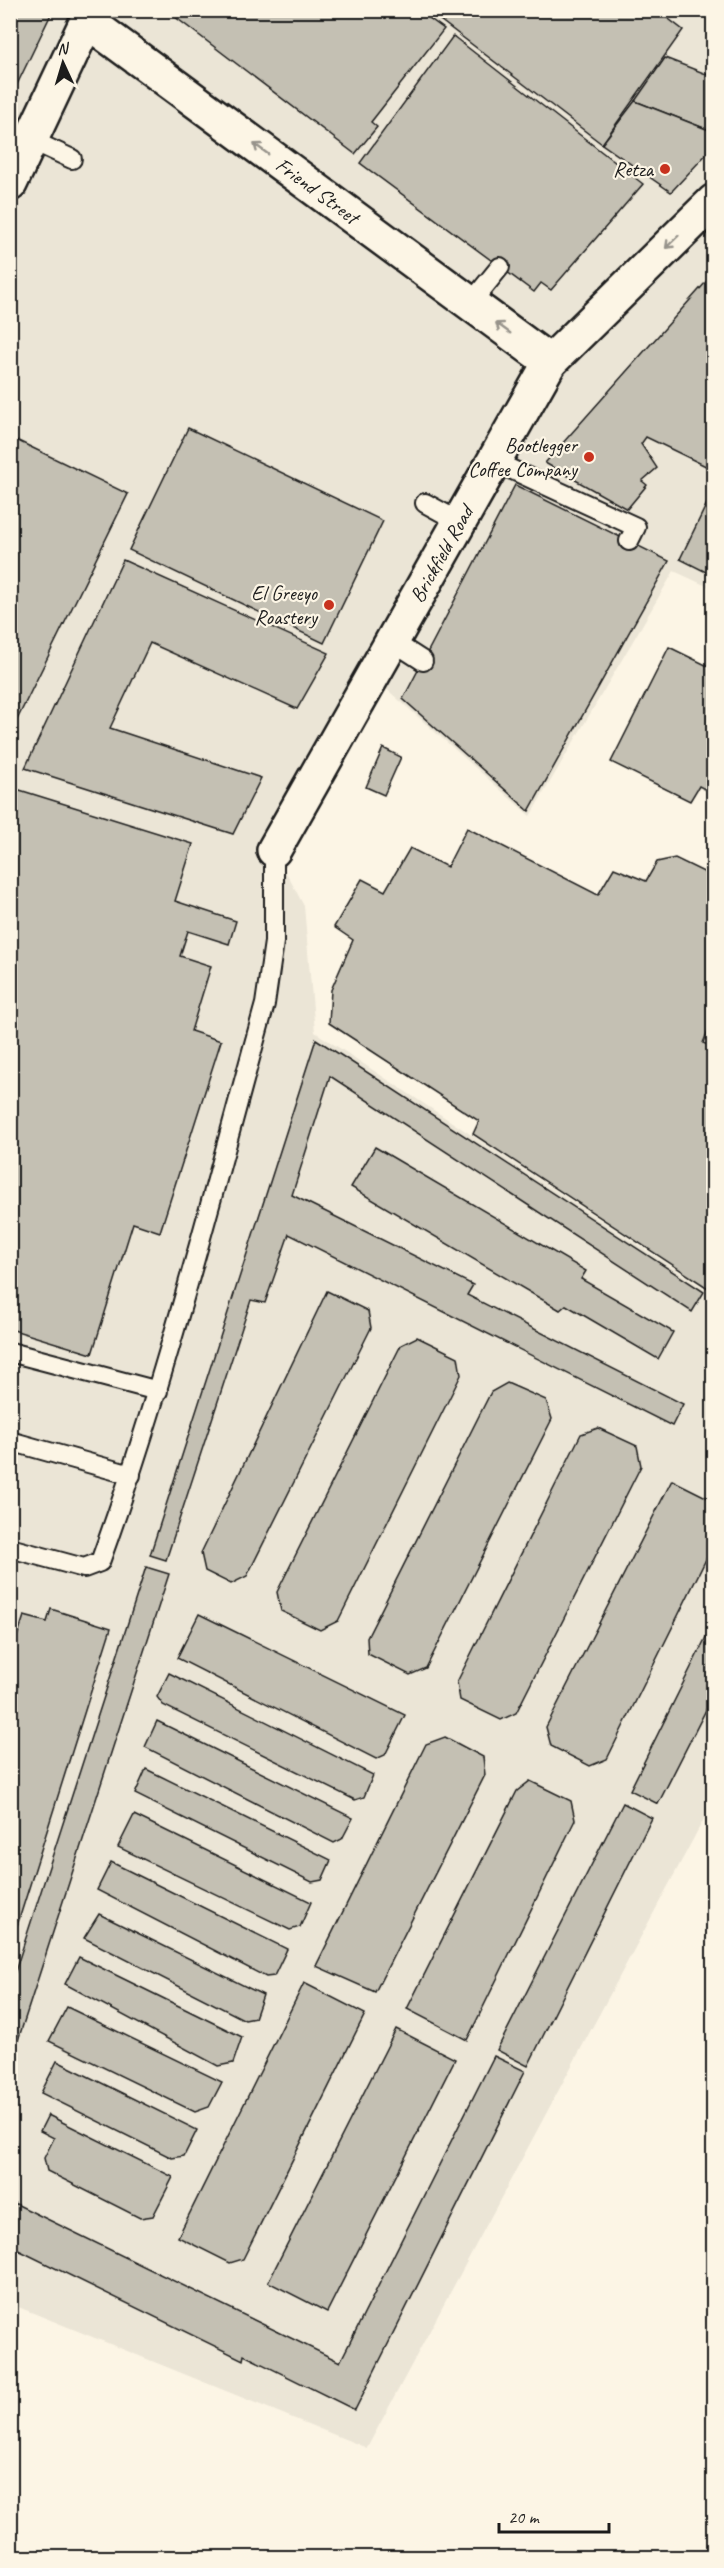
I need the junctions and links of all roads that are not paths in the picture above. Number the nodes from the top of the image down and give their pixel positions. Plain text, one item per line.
1 (89, 16) edge
2 (31, 140) junction
3 (72, 159) dead end
4 (10, 184) edge
5 (714, 201) edge
6 (500, 267) dead end
7 (470, 304) junction
8 (550, 362) junction
9 (494, 461) junction
10 (425, 503) dead end
11 (458, 521) junction
12 (629, 541) dead end
13 (392, 641) junction
14 (423, 661) dead end
15 (274, 850) joint
16 (10, 1352) edge
17 (158, 1391) junction
18 (10, 1441) edge
19 (131, 1475) junction
20 (10, 1548) edge

1 - 2 street
7 -> 1 street, Friend Street
2 - 3 lane
2 - 4 street
5 -> 8 street, Brickfield Road
6 - 7 lane
8 -> 7 street, Friend Street
8 - 9 street, Brickfield Road
9 - 11 street, Brickfield Road
9 - 12 lane
10 - 11 lane
11 - 13 street, Brickfield Road
13 - 14 lane
13 - 15 street, Brickfield Road
15 - 17 lane
16 - 17 lane
17 - 19 lane
18 - 19 lane
19 - 20 lane

